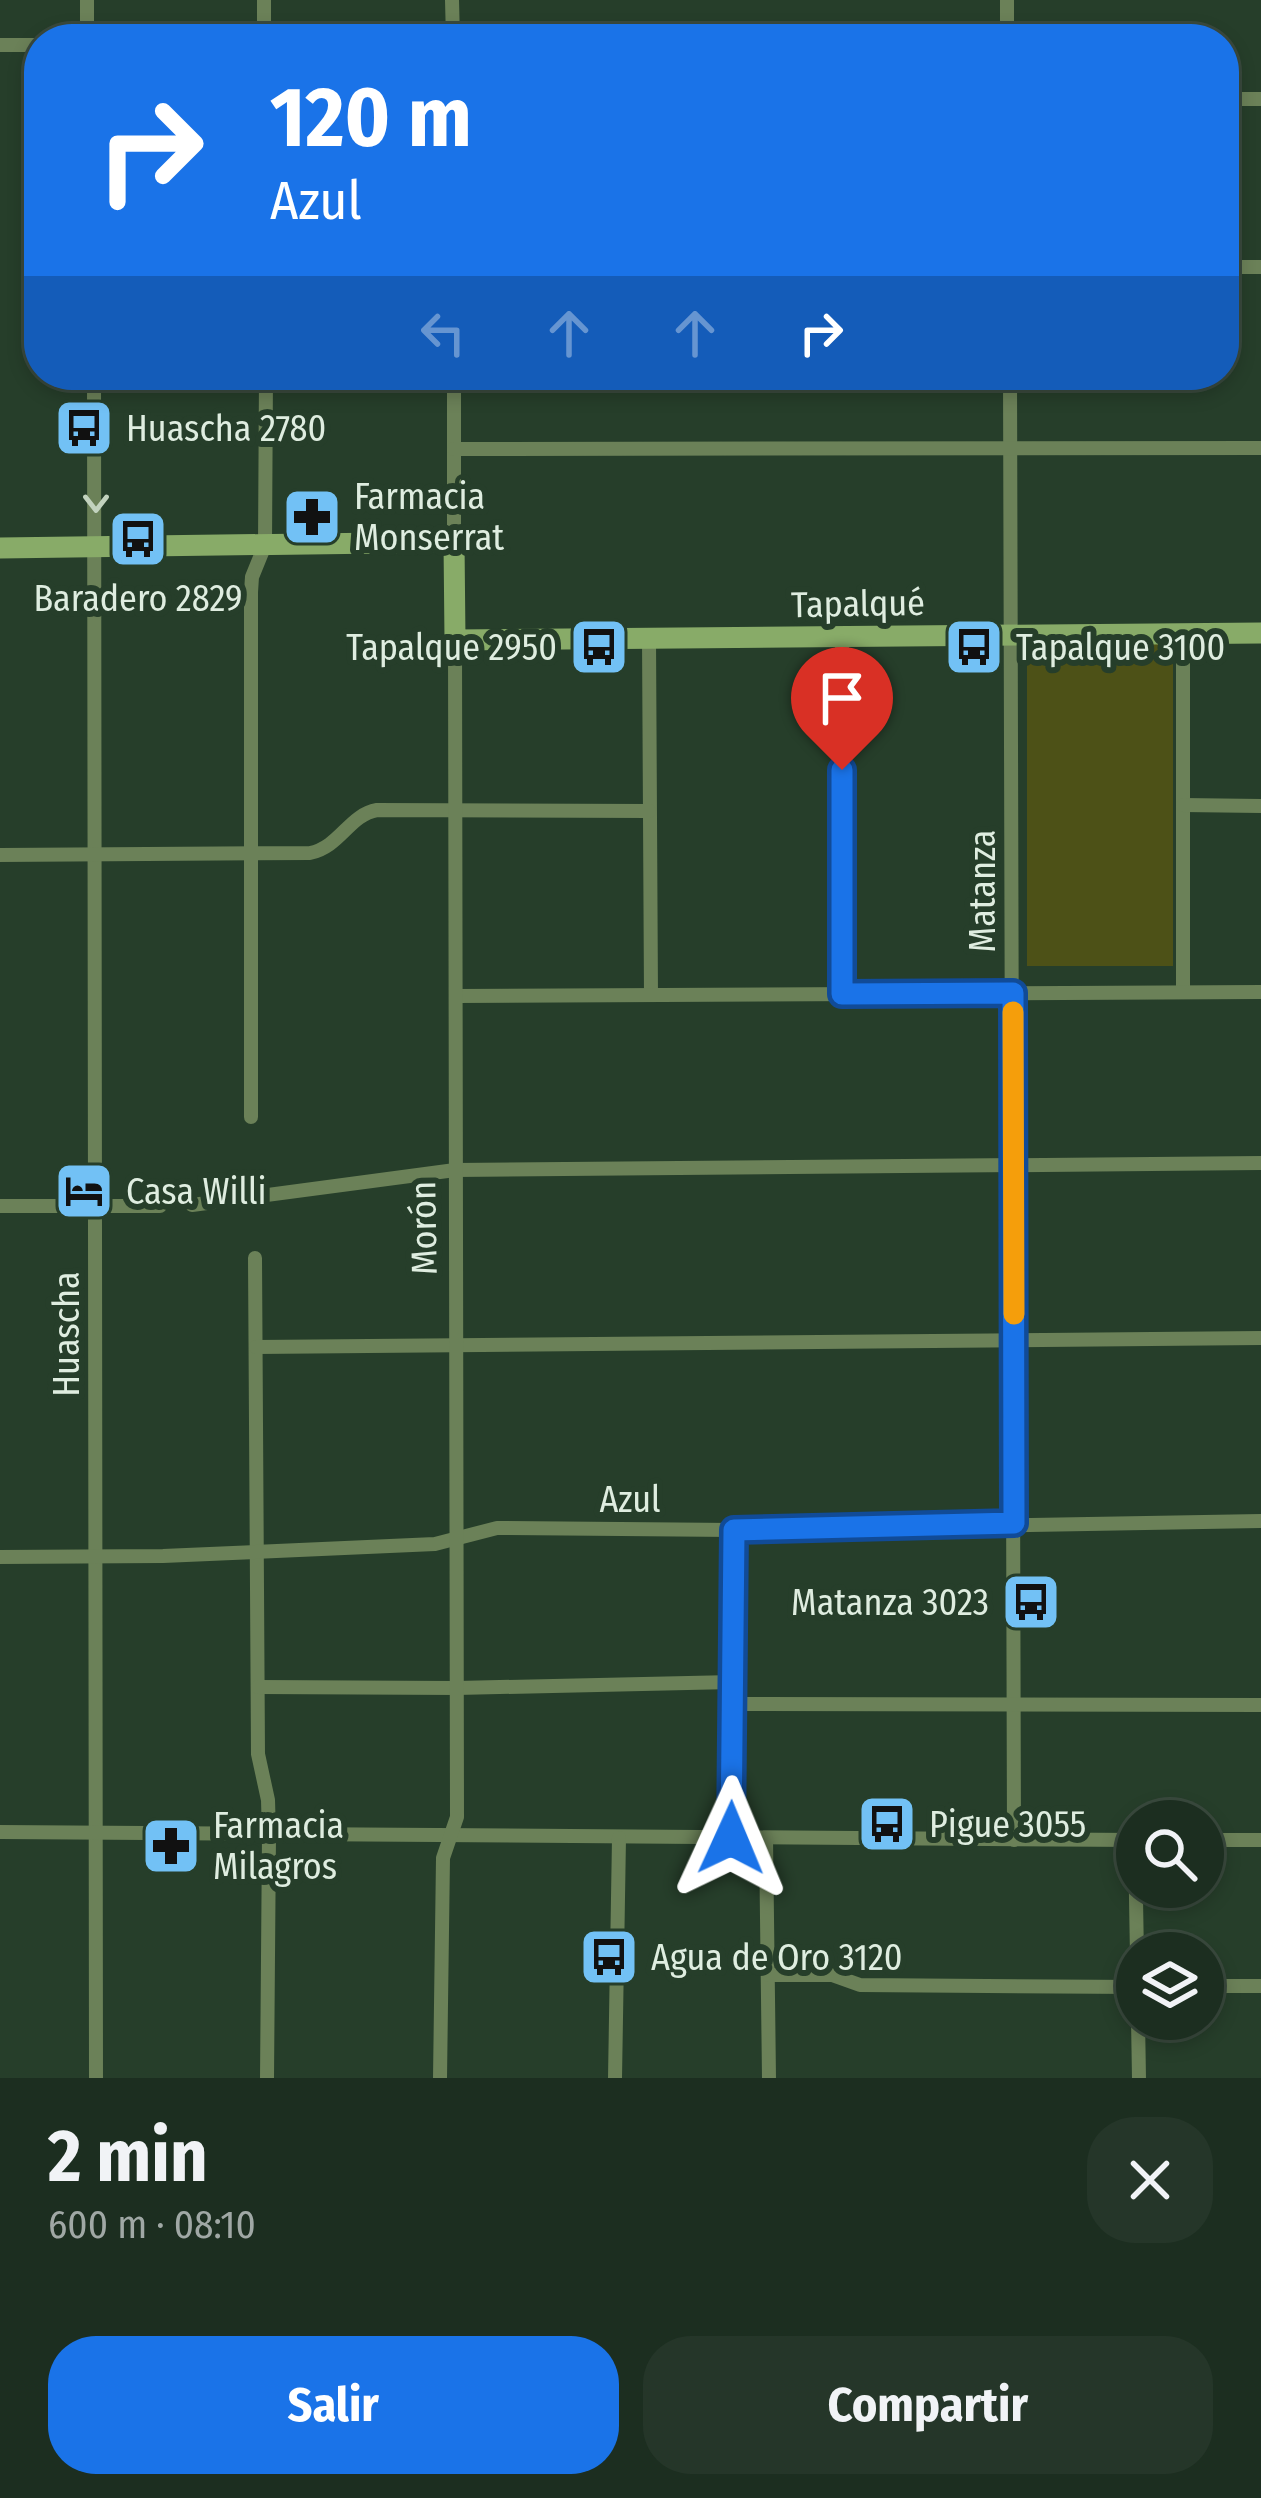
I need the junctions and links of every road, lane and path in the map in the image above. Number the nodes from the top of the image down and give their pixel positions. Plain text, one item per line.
1 (94, 390) edge
2 (266, 390) edge
3 (454, 390) edge
4 (1010, 390) edge
5 (1011, 448) junction
6 (1261, 448) edge
7 (454, 449) junction
8 (454, 542) junction
9 (265, 545) junction
10 (96, 547) junction
11 (0, 548) edge
12 (1261, 633) edge
13 (1011, 634) junction
14 (1183, 634) junction
15 (842, 636) junction
16 (649, 638) junction
17 (455, 640) junction
18 (1183, 805) junction
19 (1261, 806) edge
20 (455, 809) junction
21 (650, 812) junction
22 (95, 854) junction
23 (251, 854) junction
24 (0, 855) edge
25 (1183, 992) junction
26 (1261, 992) edge
27 (1013, 993) junction
28 (842, 994) junction
29 (651, 995) junction
30 (456, 996) junction
31 (251, 1117) dead end
32 (1261, 1163) edge
33 (1013, 1166) junction
34 (455, 1170) junction
35 (192, 1205) dead end
36 (0, 1206) edge
37 (96, 1206) junction
38 (160, 1206) dead end
39 (255, 1258) dead end
40 (1261, 1338) edge
41 (1014, 1340) junction
42 (457, 1344) junction
43 (256, 1347) junction
44 (1261, 1521) edge
45 (1014, 1523) junction
46 (734, 1530) junction
47 (457, 1540) junction
48 (257, 1551) junction
49 (0, 1557) edge
50 (96, 1557) junction
51 (733, 1682) junction
52 (258, 1687) junction
53 (458, 1688) junction
54 (733, 1704) junction
55 (1014, 1706) junction
56 (1261, 1706) edge
57 (0, 1832) edge
58 (96, 1833) junction
59 (269, 1835) junction
60 (452, 1836) junction
61 (619, 1838) junction
62 (731, 1838) junction
63 (766, 1838) junction
64 (1014, 1840) junction
65 (1116, 1840) edge
66 (1224, 1840) edge
67 (1261, 1840) edge
68 (769, 1975) junction
69 (1224, 1986) edge
70 (1261, 1986) edge
71 (1116, 1987) edge
72 (1138, 2040) edge
73 (96, 2078) edge
74 (267, 2078) edge
75 (440, 2078) edge
76 (615, 2078) edge
77 (769, 2078) edge
78 (1139, 2078) edge

1 -> 10 street, Huascha
2 - 9 street
3 - 7 street, Morón
4 - 5 street, Matanza
5 - 6 street
5 - 7 street
5 - 13 street, Matanza
7 - 8 street, Morón
8 - 9 main road
8 - 17 main road, Morón
9 - 10 main road
9 - 23 street
10 - 11 main road
10 - 22 street, Huascha
12 - 14 main road, Tapalqué
13 - 14 main road, Tapalqué
13 - 15 main road, Tapalqué
13 - 27 street, Matanza
14 - 18 street
15 - 16 main road, Tapalqué
15 - 28 street
16 - 17 main road, Tapalqué
16 - 21 street
17 - 20 street, Morón
18 - 19 street
18 - 25 street
20 - 21 street
20 - 23 street
20 - 30 street, Morón
21 - 29 street
22 - 23 street
22 - 24 street
22 - 37 street, Huascha
23 - 31 street
25 - 26 street
25 - 27 street
27 - 28 street
27 - 33 street, Matanza
28 - 29 street
29 - 30 street
30 - 34 street, Morón
32 - 33 street
33 - 34 street
33 - 41 street, Matanza
34 - 35 street
34 - 42 street, Morón
36 - 37 street
37 - 38 street
37 - 50 street, Huascha
39 - 43 street
40 - 41 street
41 - 42 street
41 - 45 street, Matanza
42 - 43 street
42 - 47 street, Morón
43 - 48 street
44 - 45 street, Azul
45 - 46 street, Azul
45 - 55 street, Matanza
46 - 47 street, Azul
46 - 51 street
47 - 48 street, Azul
47 - 53 street, Morón
48 - 50 street, Azul
48 - 52 street
49 - 50 street, Azul
50 - 58 street, Huascha
51 - 53 street
51 - 54 street
52 - 53 street
52 - 59 street
53 - 60 street, Morón
54 - 55 street
54 - 62 street
55 - 56 street
55 - 64 street, Matanza
57 - 58 street
58 - 59 street
58 - 73 street, Huascha
59 - 60 street
59 - 74 street
60 - 61 street
60 - 75 street, Morón
61 - 62 street
61 - 76 street
62 - 63 street
63 - 64 street
63 - 68 street
64 - 65 street
66 - 67 street
68 - 71 street
68 - 77 street
69 - 70 street
72 - 78 street

